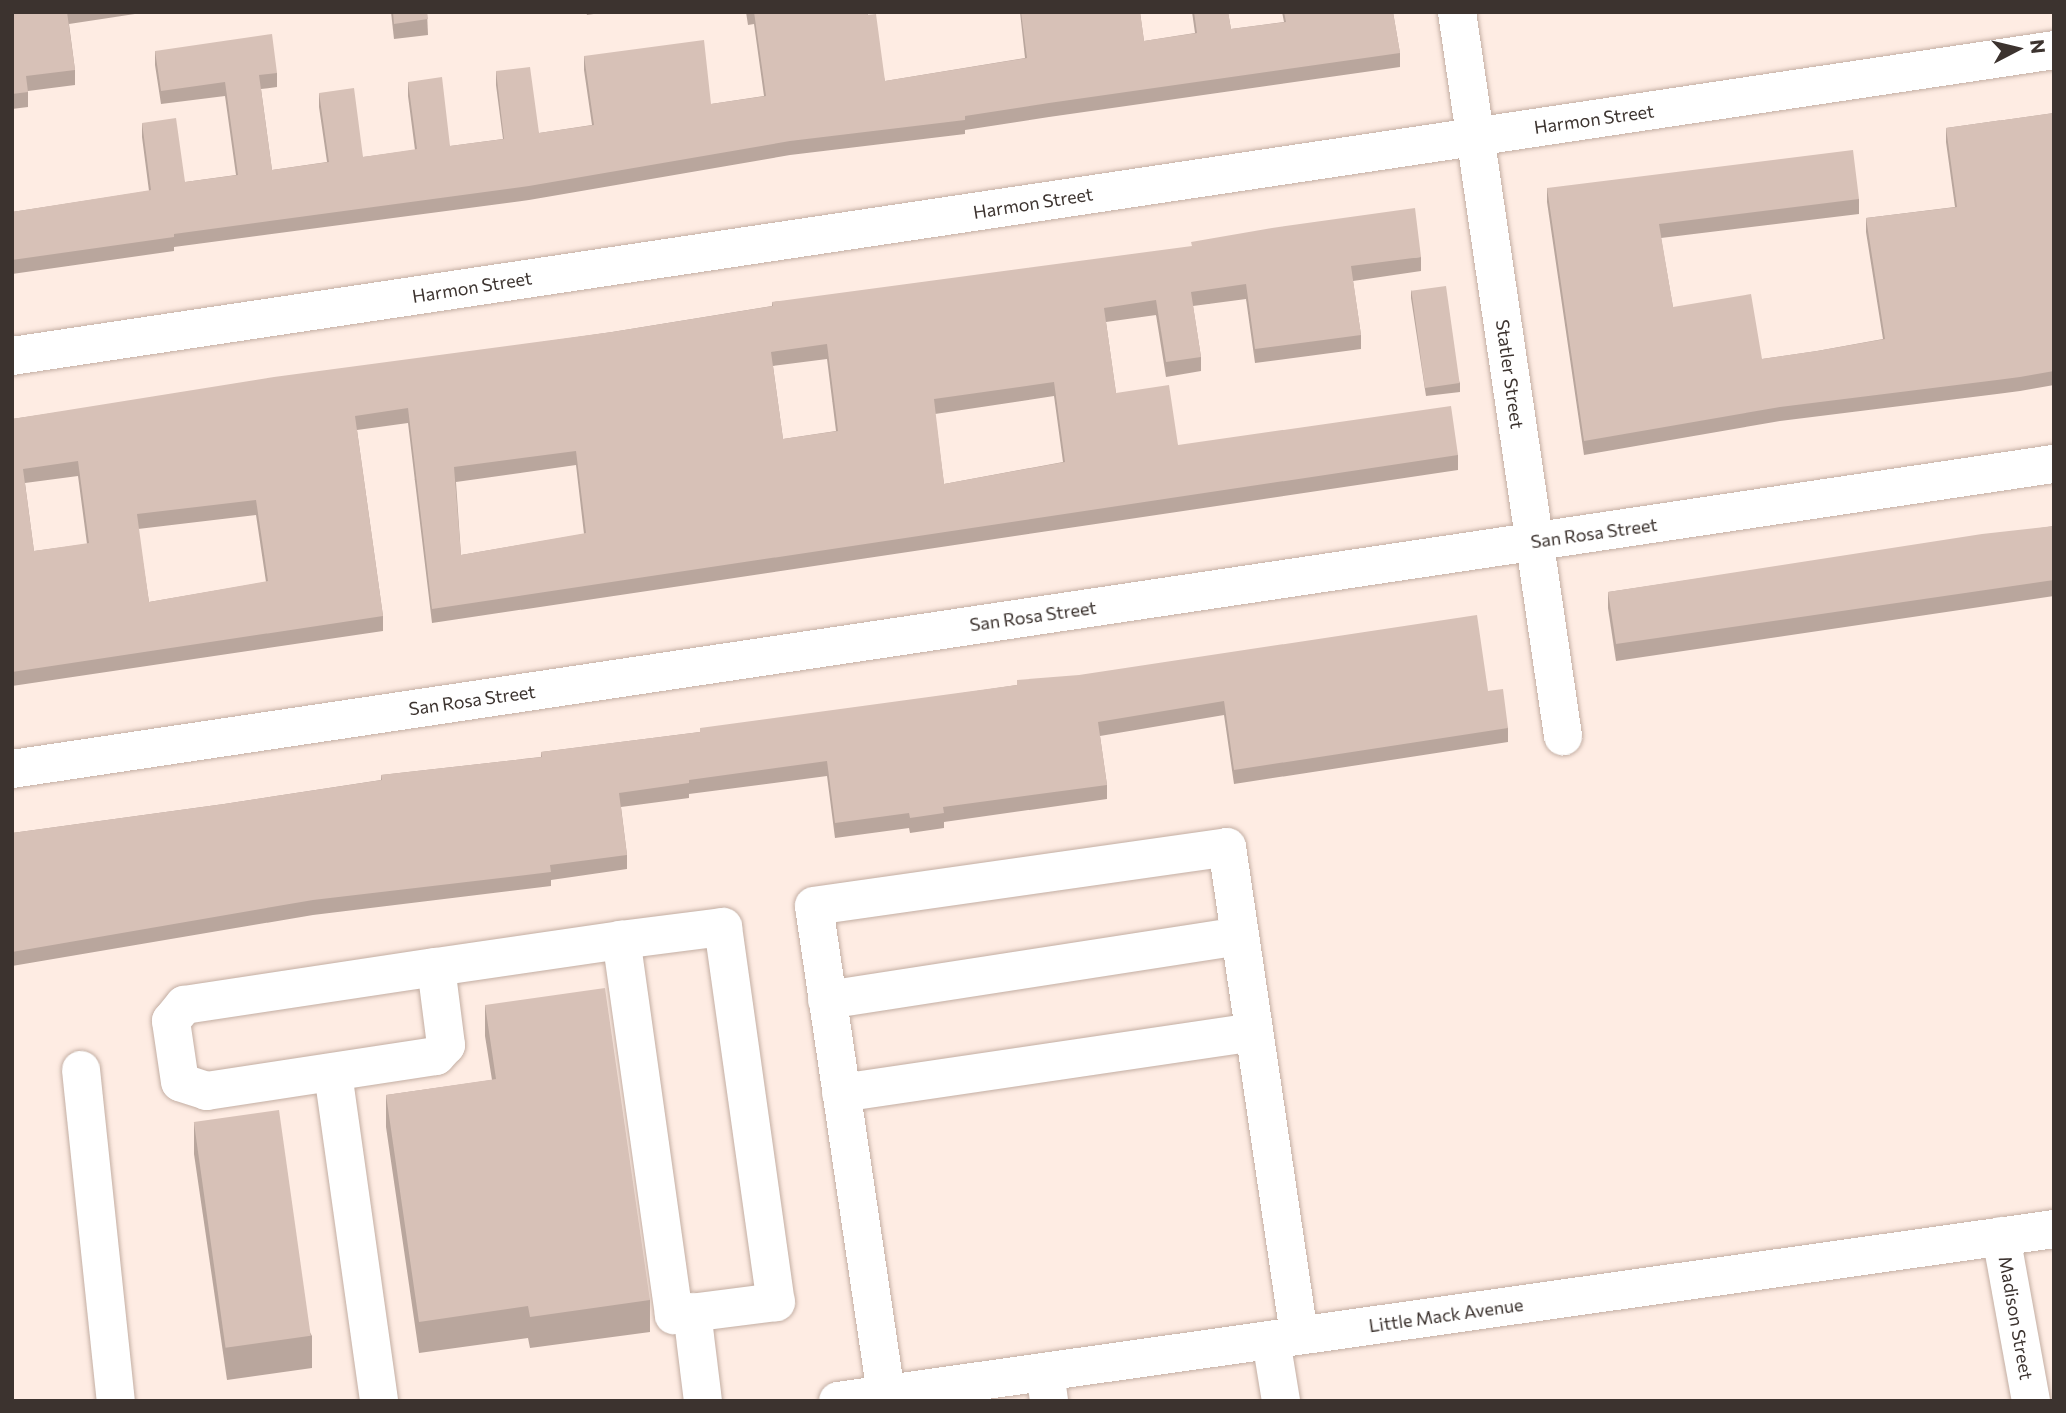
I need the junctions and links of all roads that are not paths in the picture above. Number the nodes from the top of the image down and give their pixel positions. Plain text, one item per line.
1 (1457, 12) edge
2 (2054, 50) edge
3 (1476, 136) junction
4 (12, 356) edge
5 (2054, 464) edge
6 (1534, 541) junction
7 (1563, 736) dead end
8 (12, 769) edge
9 (1240, 936) junction
10 (621, 940) junction
11 (436, 967) junction
12 (827, 1000) junction
13 (1254, 1031) junction
14 (81, 1070) dead end
15 (333, 1073) junction
16 (841, 1093) junction
17 (2054, 1228) edge
18 (2001, 1236) junction
19 (692, 1312) junction
20 (1285, 1337) junction
21 (1047, 1386) edge
22 (886, 1394) junction
23 (844, 1400) edge
24 (116, 1401) edge
25 (379, 1401) edge
26 (704, 1401) edge
27 (838, 1401) edge
28 (1282, 1401) edge
29 (2031, 1401) edge

1 - 3 street, Statler Street
2 - 3 street, Harmon Street
3 - 4 street, Harmon Street
3 - 6 street, Statler Street
5 - 6 street, San Rosa Street
6 - 7 street, Statler Street
6 - 8 street, San Rosa Street
9 - 12 street
9 - 12 street
9 - 13 street
10 - 11 street
10 - 19 street
10 - 19 street
11 - 15 street
11 - 15 street
12 - 16 street
13 - 16 street
13 - 20 street
14 - 24 street
15 - 25 street
16 - 22 street
17 - 18 street, Little Mack Avenue
18 - 20 street, Little Mack Avenue
18 - 29 street, Madison Street
19 - 26 street
20 - 21 street, Little Mack Avenue
20 - 28 street
21 - 22 street, Little Mack Avenue
22 - 23 street, Little Mack Avenue
23 - 27 street, Little Mack Avenue

